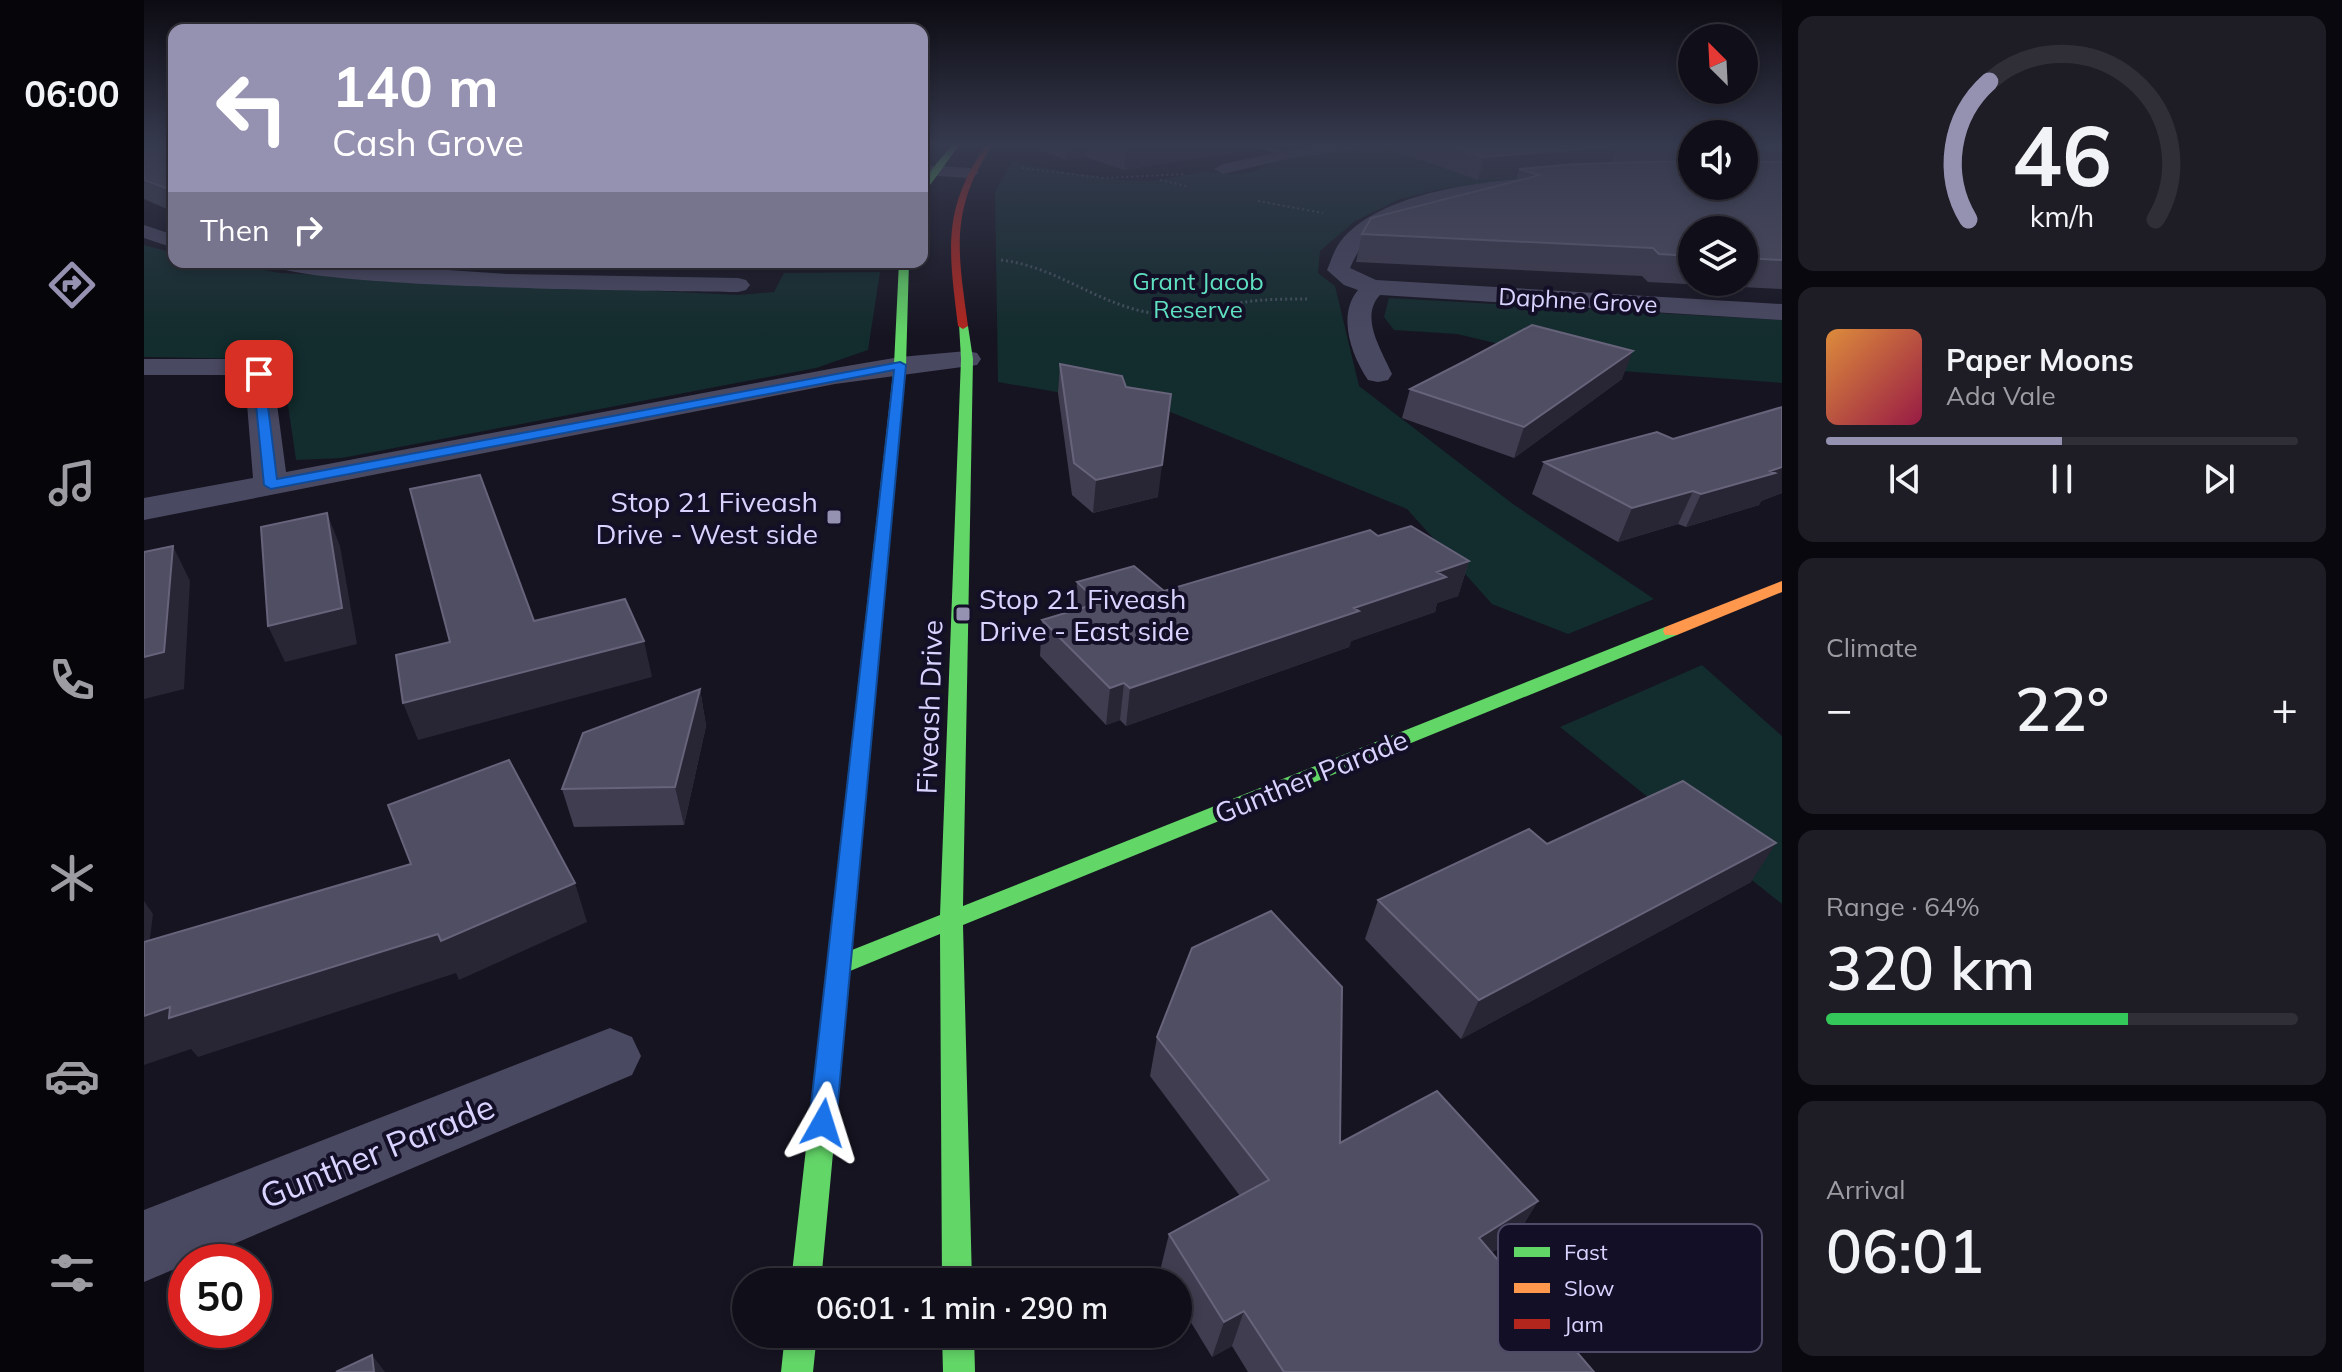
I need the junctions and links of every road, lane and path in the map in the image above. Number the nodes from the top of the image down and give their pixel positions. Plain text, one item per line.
1 (958, 208) edge
2 (1299, 208) edge
3 (1407, 208) edge
4 (1378, 223) junction
5 (144, 231) edge
6 (168, 240) edge
7 (956, 260) junction
8 (316, 268) edge
9 (904, 268) edge
10 (738, 285) dead end
11 (1367, 295) junction
12 (1782, 312) edge
13 (967, 359) junction
14 (900, 365) junction
15 (144, 367) edge
16 (1378, 374) dead end
17 (271, 485) junction
18 (144, 509) edge
19 (1782, 586) edge
20 (951, 921) junction
21 (839, 965) junction
22 (610, 1056) dead end
23 (144, 1246) edge
24 (807, 1268) edge
25 (957, 1268) edge
26 (800, 1348) edge
27 (958, 1348) edge
28 (797, 1372) edge
29 (959, 1372) edge

1 - 7 main road, Fiveash Drive
2 - 4 path
3 - 4 street
4 - 11 street
5 - 6 street
7 - 11 path
7 - 13 main road, Fiveash Drive
8 - 10 street
9 - 14 main road, Fiveash Drive
11 - 12 street, Daphne Grove
11 - 16 street
13 - 14 street
13 - 20 main road, Fiveash Drive
14 - 17 street
14 - 21 main road, Fiveash Drive
15 - 17 street
17 - 18 street
19 - 20 main road, Gunther Parade
20 - 21 main road, Gunther Parade
20 - 25 main road, Fiveash Drive
21 - 24 main road, Fiveash Drive
22 - 23 street, Gunther Parade
26 - 28 main road
27 - 29 main road

